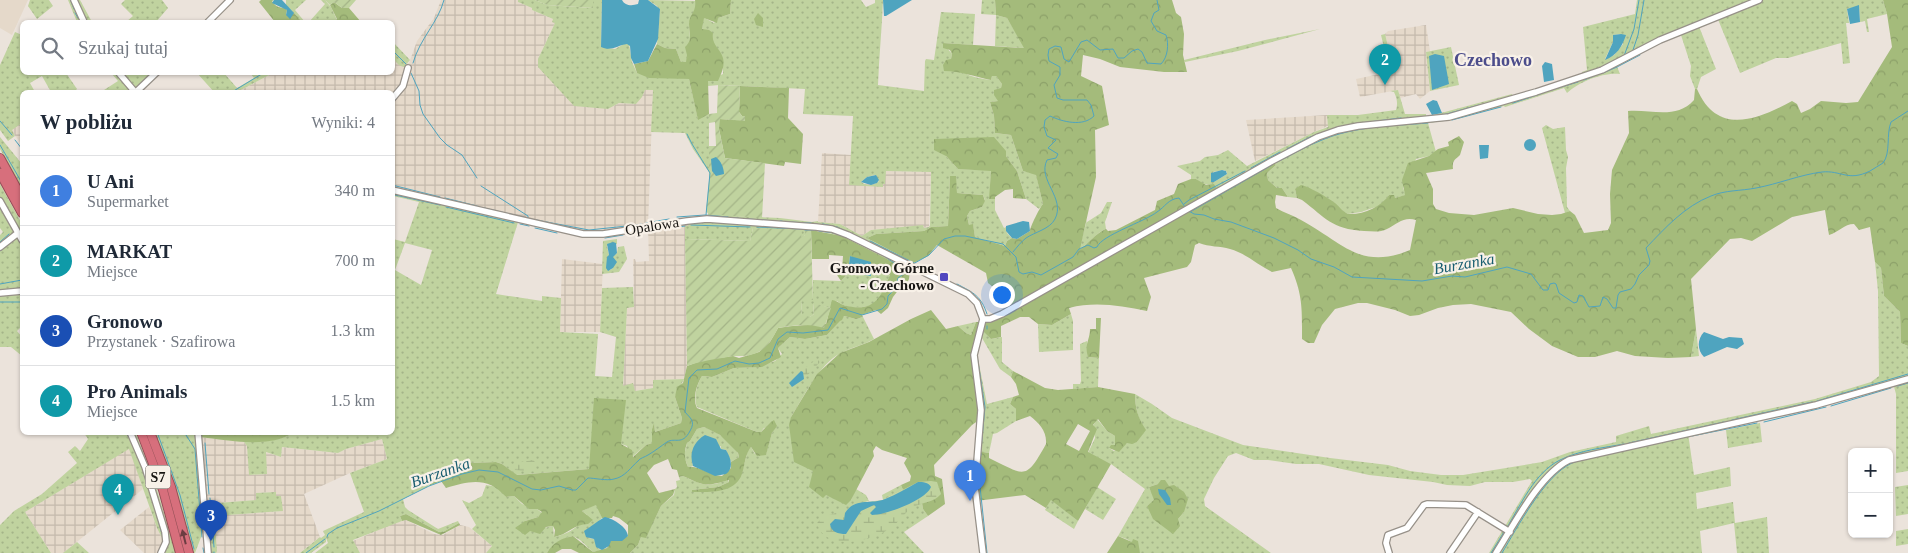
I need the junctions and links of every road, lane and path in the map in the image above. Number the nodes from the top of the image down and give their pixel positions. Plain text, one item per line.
1 (74, 0) edge
2 (230, 0) edge
3 (1758, 0) edge
4 (83, 20) edge
5 (210, 20) edge
6 (408, 68) dead end
7 (121, 75) edge
8 (154, 75) edge
9 (134, 90) edge
10 (138, 90) edge
11 (395, 95) edge
12 (0, 158) edge
13 (0, 173) edge
14 (395, 191) edge
15 (20, 194) edge
16 (0, 200) edge
17 (20, 209) edge
18 (18, 233) junction
19 (20, 236) edge
20 (0, 247) edge
21 (20, 291) edge
22 (0, 293) edge
23 (983, 319) junction
24 (1908, 378) edge
25 (131, 435) edge
26 (142, 435) edge
27 (151, 435) edge
28 (198, 435) edge
29 (1478, 512) junction
30 (1510, 532) junction
31 (161, 553) edge
32 (180, 553) edge
33 (189, 553) edge
34 (208, 553) edge
35 (983, 553) edge
36 (1389, 553) edge
37 (1450, 553) edge
38 (1496, 553) edge

1 - 4 street
2 - 5 street
3 - 23 street
6 - 11 street
7 - 9 street
8 - 10 street
12 - 15 highway
13 - 17 highway
14 - 23 street, Opalowa
16 - 18 street
18 - 19 street
18 - 20 street
21 - 22 street
23 - 35 street
24 - 30 street
25 - 31 street
26 - 32 highway, S7
33 -> 27 highway, S7
28 - 34 street
29 - 30 street
29 - 36 street
29 - 37 street
30 - 38 street

